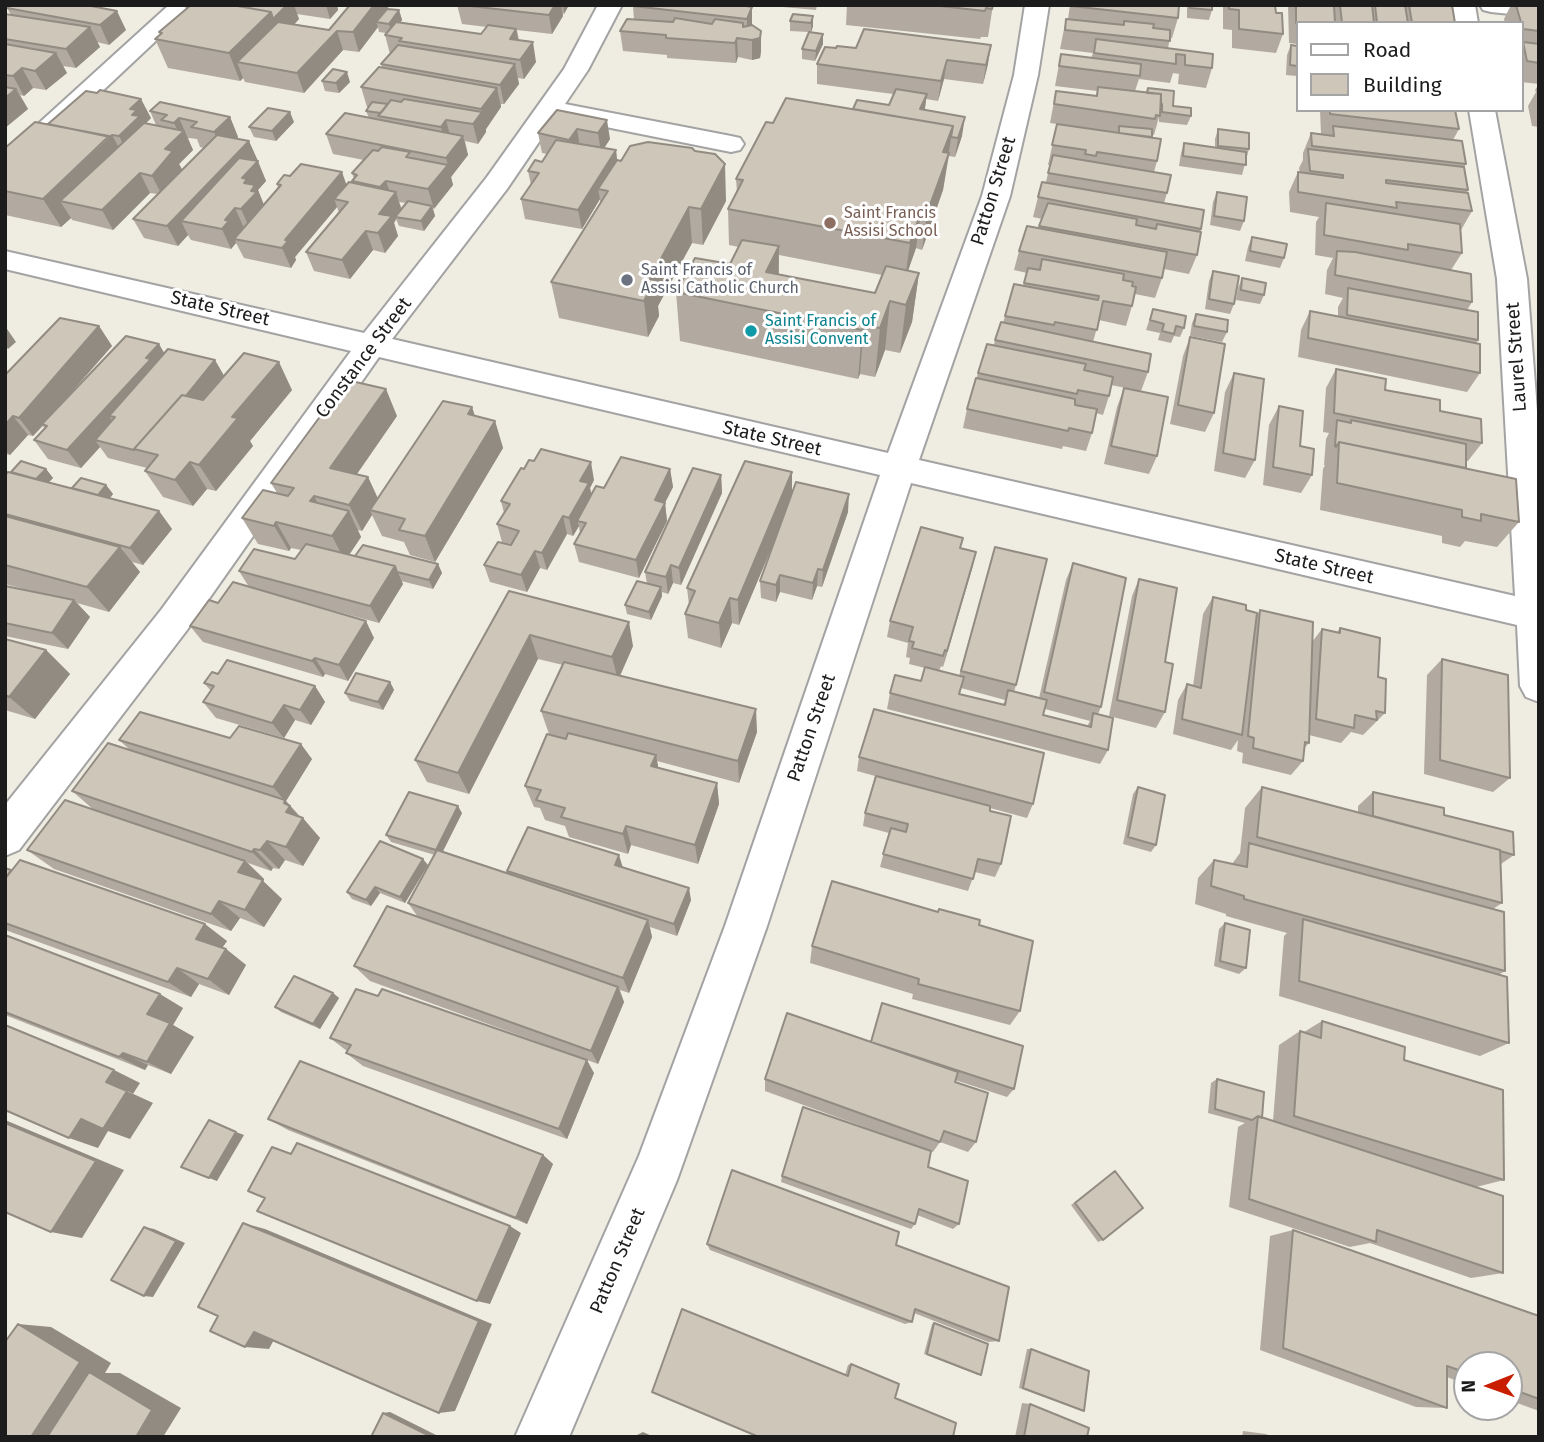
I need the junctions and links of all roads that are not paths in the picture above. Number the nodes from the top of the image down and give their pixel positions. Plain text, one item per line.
1 (183, 5) edge
2 (610, 5) edge
3 (1037, 5) edge
4 (1491, 5) edge
5 (1539, 10) edge
6 (548, 109) junction
7 (1483, 112) edge
8 (731, 144) dead end
9 (5, 168) edge
10 (5, 260) edge
11 (1525, 281) edge
12 (372, 344) junction
13 (899, 469) junction
14 (1536, 615) edge
15 (1539, 686) edge
16 (5, 837) edge
17 (542, 1437) edge

1 - 9 street
2 - 6 street, Constance Street
3 - 13 street, Patton Street
4 - 5 street
6 - 8 street
6 - 12 street, Constance Street
7 - 11 street, Laurel Street
10 - 12 street, State Street
11 - 14 street, Laurel Street
12 - 13 street, State Street
12 - 16 street, Constance Street
13 - 14 street, State Street
13 - 17 street, Patton Street
14 - 15 street, Laurel Street

